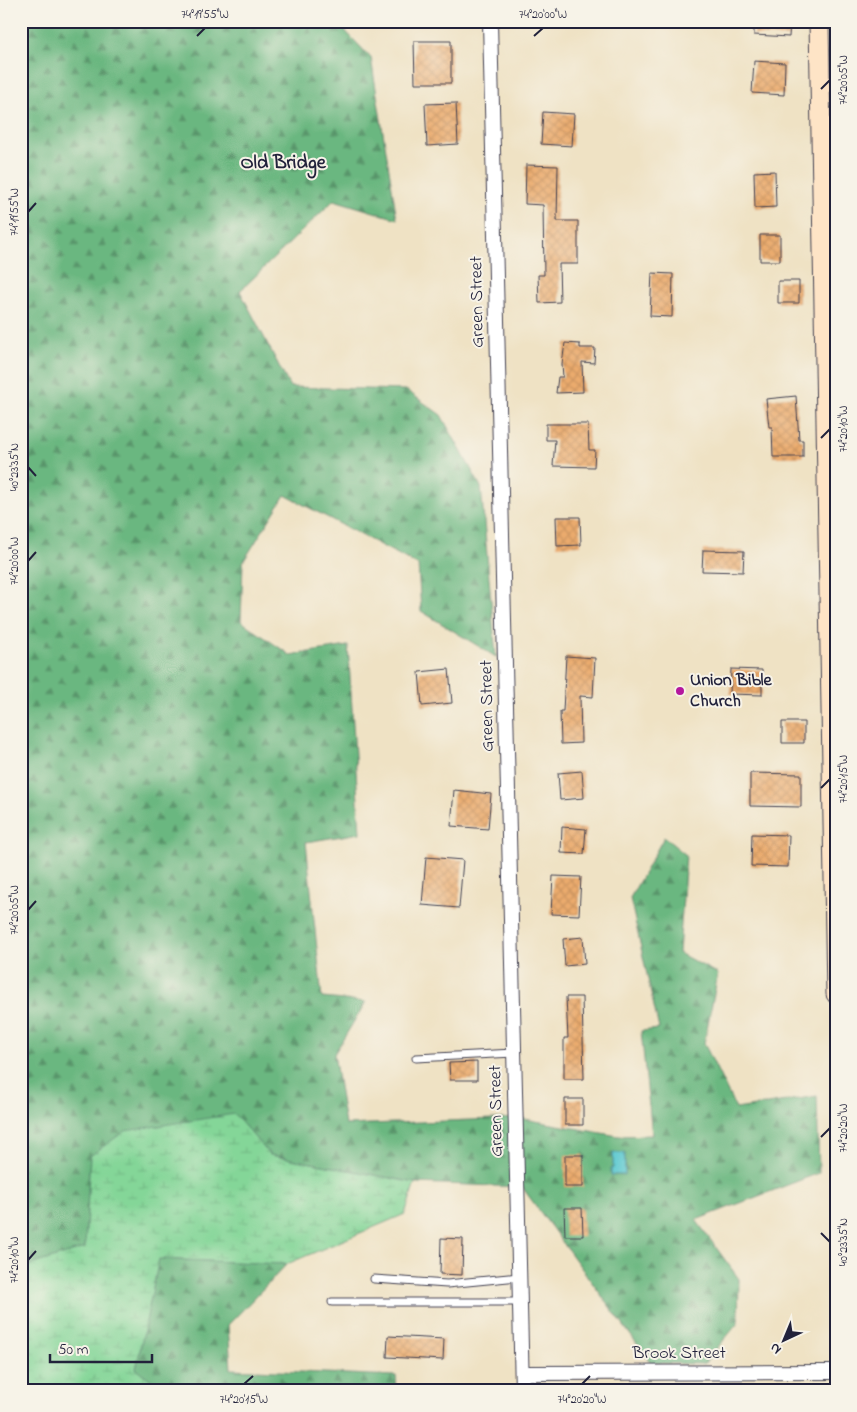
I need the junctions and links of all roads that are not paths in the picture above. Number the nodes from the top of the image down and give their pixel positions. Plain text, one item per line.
1 (490, 21) edge
2 (819, 21) edge
3 (836, 994) edge
4 (514, 1053) junction
5 (416, 1058) dead end
6 (519, 1277) junction
7 (374, 1279) dead end
8 (332, 1302) dead end
9 (520, 1302) junction
10 (836, 1372) edge
11 (522, 1373) junction
12 (522, 1391) edge

1 - 4 street, Green Street
2 - 3 street
4 - 5 lane
4 - 6 street, Green Street
6 - 7 lane
6 - 9 street, Green Street
8 - 9 lane
9 - 11 street, Green Street
10 - 11 street, Brook Street
11 - 12 street, Green Street

